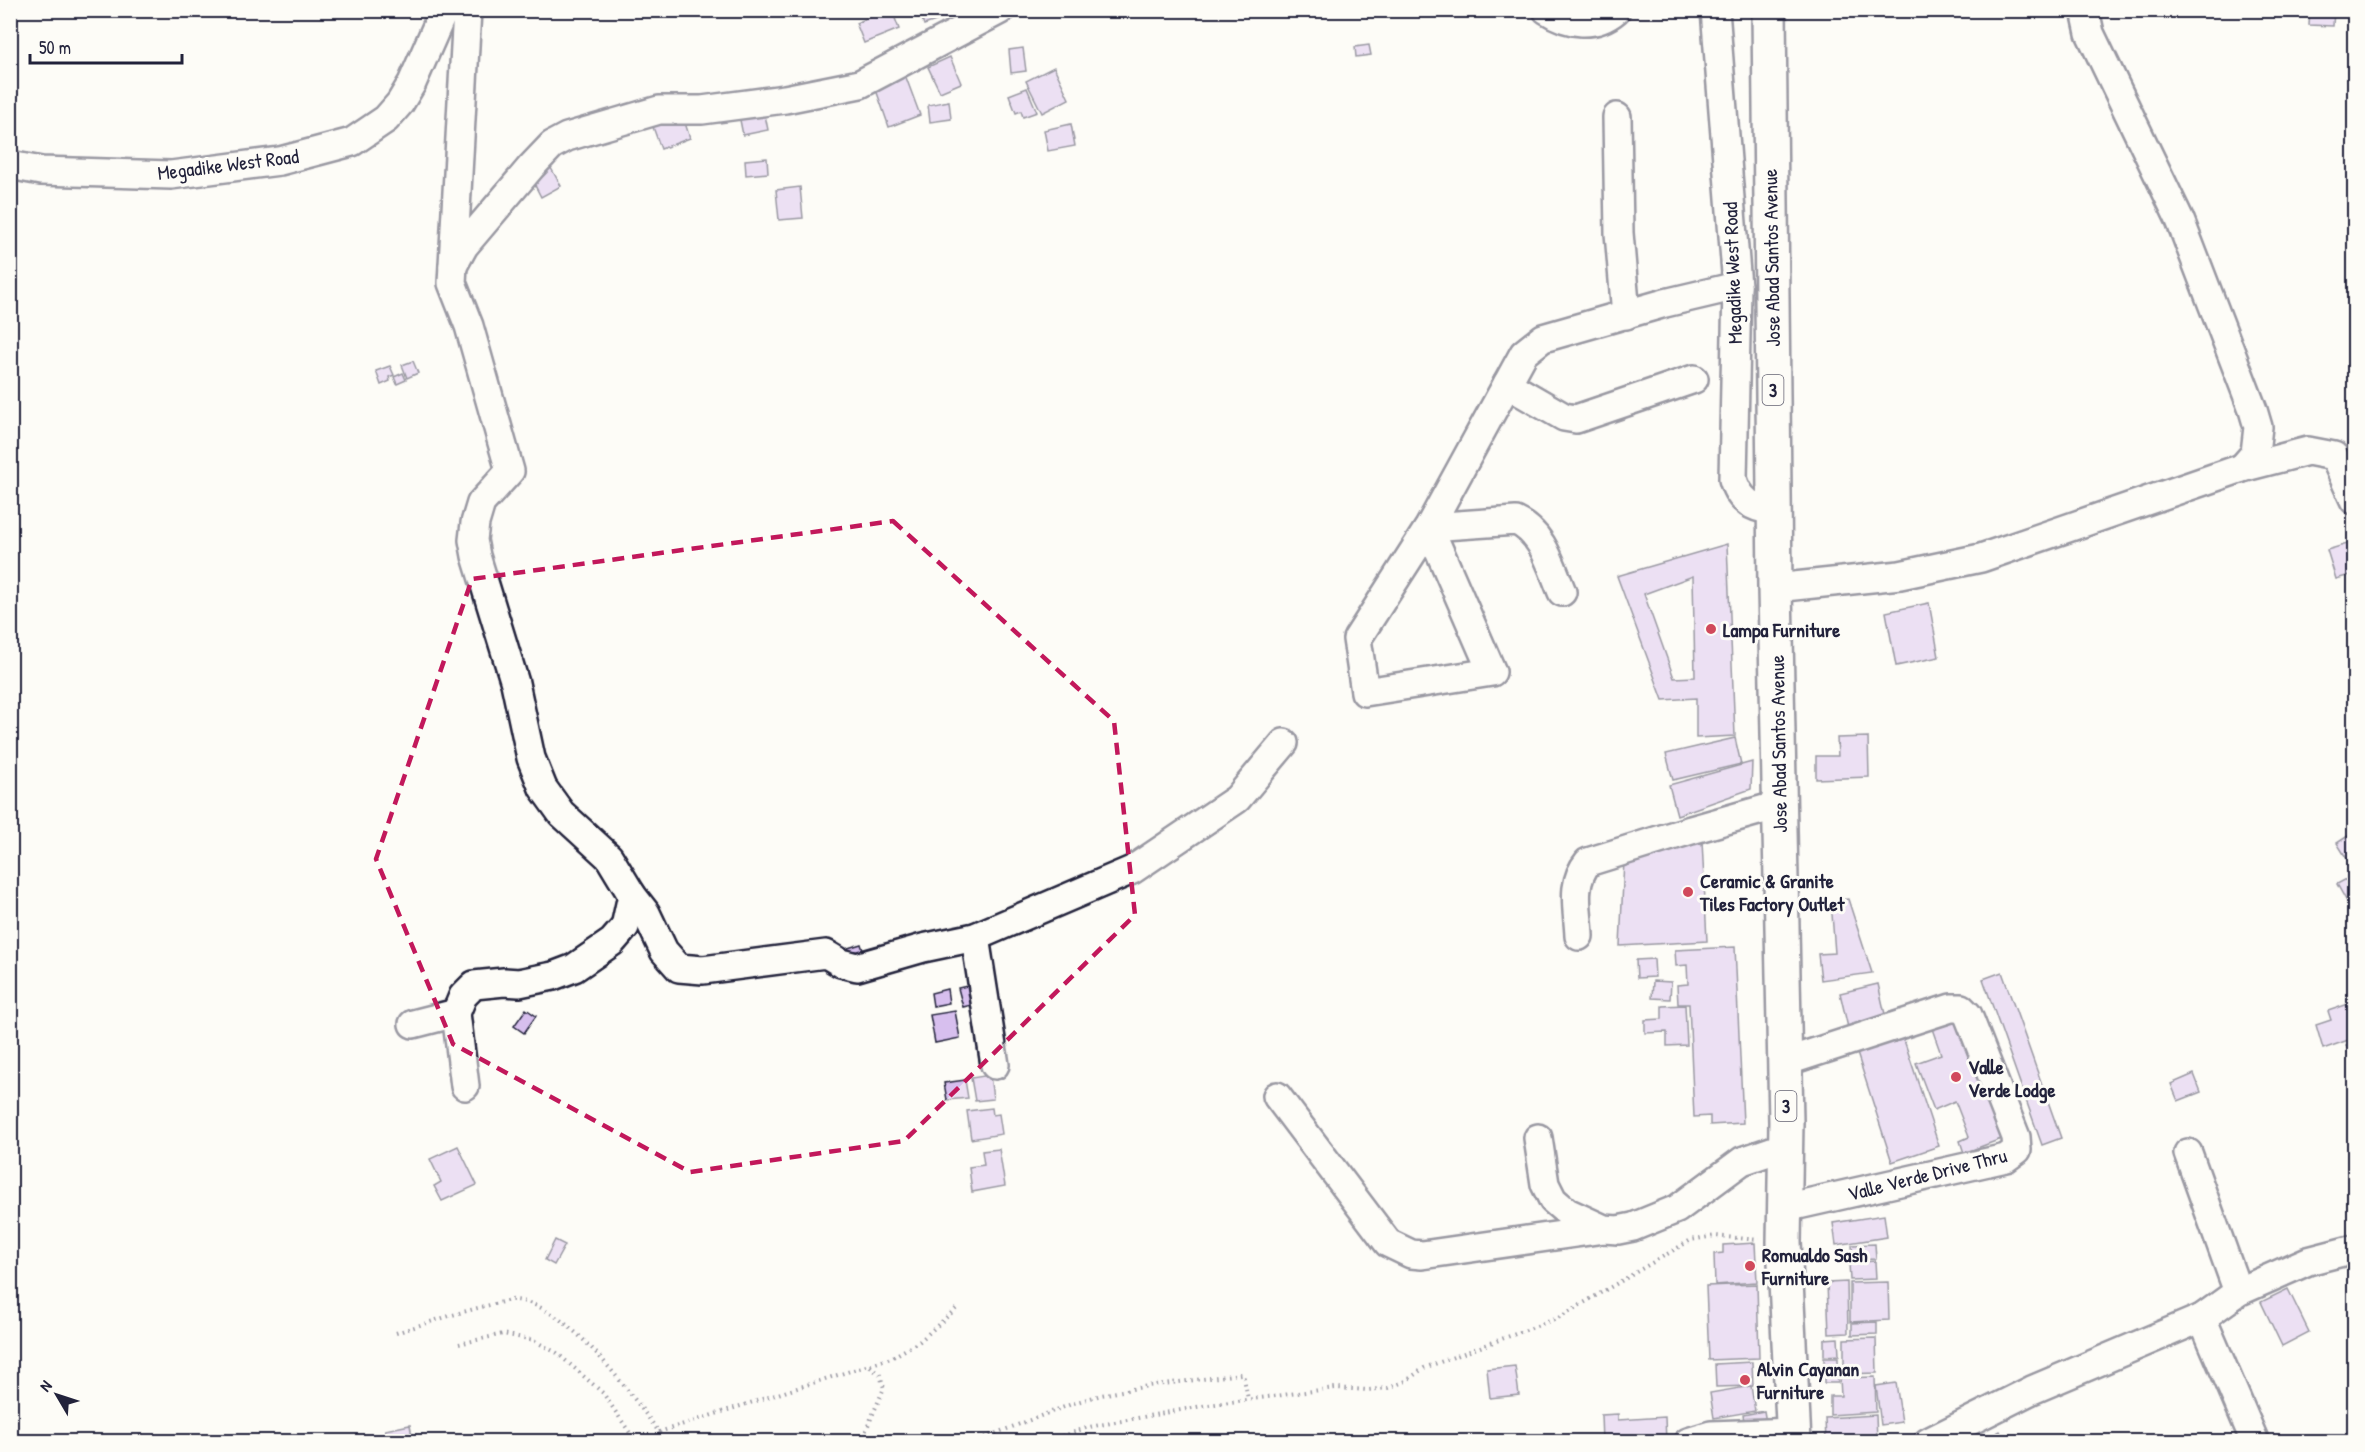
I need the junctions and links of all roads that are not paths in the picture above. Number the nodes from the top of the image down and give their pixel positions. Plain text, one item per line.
1 (444, 10) edge
2 (466, 10) edge
3 (1000, 10) edge
4 (1547, 10) edge
5 (1616, 10) edge
6 (1715, 10) edge
7 (1769, 10) edge
8 (2085, 10) edge
9 (1617, 117) dead end
10 (10, 165) edge
11 (453, 266) junction
12 (1737, 286) junction
13 (1626, 315) junction
14 (1694, 380) dead end
15 (1507, 384) junction
16 (2242, 468) junction
17 (2355, 500) edge
18 (1774, 510) junction
19 (1430, 527) junction
20 (1775, 588) junction
21 (1562, 592) dead end
22 (1284, 743) dead end
23 (1779, 805) junction
24 (632, 895) junction
25 (1579, 936) dead end
26 (975, 937) junction
27 (456, 1013) junction
28 (413, 1024) dead end
29 (1785, 1062) junction
30 (995, 1065) dead end
31 (465, 1086) dead end
32 (1277, 1096) dead end
33 (1538, 1138) dead end
34 (1786, 1146) junction
35 (2188, 1153) dead end
36 (1785, 1208) junction
37 (1604, 1229) junction
38 (2355, 1249) edge
39 (2238, 1292) junction
40 (2202, 1318) junction
41 (1794, 1437) edge
42 (1688, 1442) edge
43 (1928, 1442) edge
44 (2255, 1442) edge

1 - 10 street, Megadike West Road
2 - 11 street
3 - 11 street
4 - 5 street
6 - 12 street, Megadike West Road
7 - 18 highway, Jose Abad Santos Avenue / 3
8 - 16 street
9 - 13 street
11 - 24 street
12 - 13 street
12 - 18 street, Megadike West Road
13 - 15 street
14 - 15 street
15 - 19 street
16 - 17 street
16 - 20 street
18 - 20 highway, Jose Abad Santos Avenue / 3
19 - 19 street
19 - 21 street
20 - 23 highway, Jose Abad Santos Avenue / 3
22 - 26 street
23 - 25 street
23 - 29 highway, Jose Abad Santos Avenue / 3
24 - 26 street
24 - 27 street
26 - 30 street
27 - 28 street
27 - 31 street
29 - 34 highway, Jose Abad Santos Avenue / 3
29 - 36 street, Valle Verde Drive Thru
32 - 37 street
33 - 37 street
34 - 36 highway, Jose Abad Santos Avenue / 3
34 - 37 street
35 - 39 street
36 - 41 highway, Jose Abad Santos Avenue / 3
38 - 39 street
39 - 40 street
40 - 43 street
40 - 44 street
41 - 42 street

